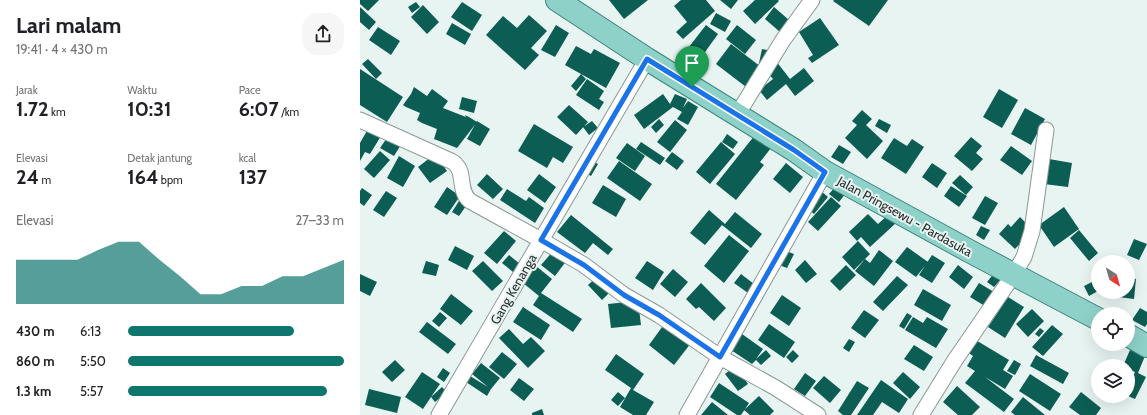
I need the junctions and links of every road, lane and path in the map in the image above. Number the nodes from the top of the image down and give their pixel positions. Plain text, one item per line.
1 (557, 0) edge
2 (812, 0) edge
3 (647, 59) junction
4 (737, 115) junction
5 (360, 120) edge
6 (1046, 130) dead end
7 (825, 172) junction
8 (541, 240) junction
9 (1014, 274) junction
10 (1091, 315) edge
11 (1135, 339) edge
12 (1147, 346) edge
13 (720, 357) junction
14 (438, 415) edge
15 (687, 415) edge
16 (818, 415) edge
17 (921, 415) edge

1 - 3 main road, Jalan Pringsewu - Pardasuka
2 - 4 street
3 - 4 main road, Jalan Pringsewu - Pardasuka
3 - 8 street, Gang Kenanga
4 - 7 main road, Jalan Pringsewu - Pardasuka
5 - 8 street
6 - 9 street
7 - 9 main road, Jalan Pringsewu - Pardasuka
7 - 13 street
8 - 13 street
8 - 14 street, Gang Kenanga
9 - 10 main road, Jalan Pringsewu - Pardasuka
9 - 17 street
11 - 12 main road
13 - 15 street
13 - 16 street

